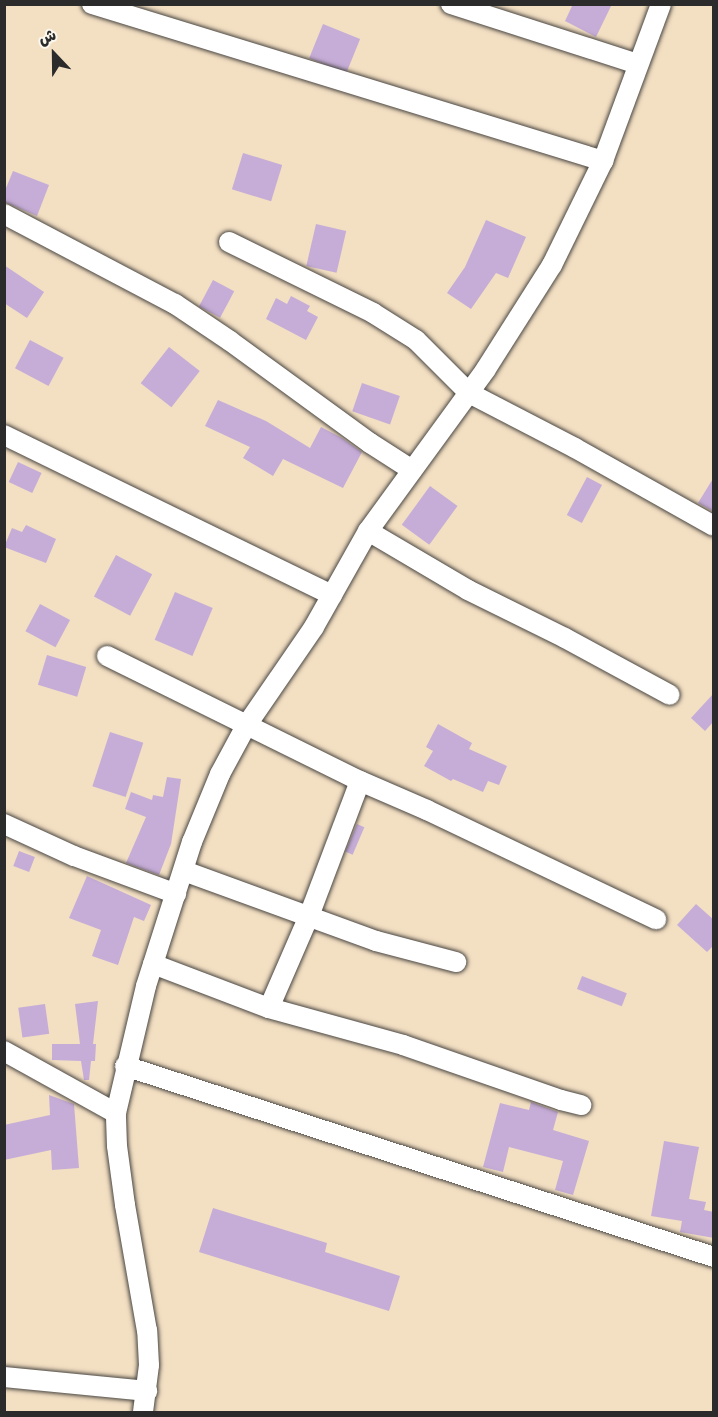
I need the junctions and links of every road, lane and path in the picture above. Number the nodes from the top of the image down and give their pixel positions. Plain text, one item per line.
1 (92, 4) edge
2 (451, 4) edge
3 (661, 4) edge
4 (638, 64) junction
5 (603, 161) junction
6 (4, 214) edge
7 (229, 242) dead end
8 (469, 393) junction
9 (4, 435) edge
10 (412, 470) junction
11 (714, 526) edge
12 (368, 531) junction
13 (332, 595) junction
14 (107, 656) dead end
15 (670, 696) dead end
16 (246, 726) junction
17 (360, 781) junction
18 (4, 824) edge
19 (184, 871) junction
20 (176, 894) junction
21 (309, 916) junction
22 (656, 919) dead end
23 (456, 962) dead end
24 (153, 964) junction
25 (269, 1008) junction
26 (4, 1051) edge
27 (125, 1066) junction
28 (581, 1105) dead end
29 (116, 1113) junction
30 (714, 1257) edge
31 (4, 1377) edge
32 (147, 1391) junction
33 (143, 1413) edge

1 - 5 street
2 - 4 street
3 - 4 street
4 - 5 street
5 - 8 street
6 - 10 street
7 - 8 street
8 - 10 street
8 - 11 street
9 - 13 street
10 - 12 street
12 - 13 street
12 - 15 street
13 - 16 street
14 - 16 street
16 - 17 street
16 - 19 street
17 - 21 street
17 - 22 street
18 - 20 street
19 - 20 street
19 - 21 street
20 - 24 street
21 - 23 street
21 - 25 street
24 - 25 street
24 - 27 street
25 - 28 street
26 - 29 street
27 - 29 street
27 - 30 street
29 - 32 street
31 - 32 street
32 - 33 street

